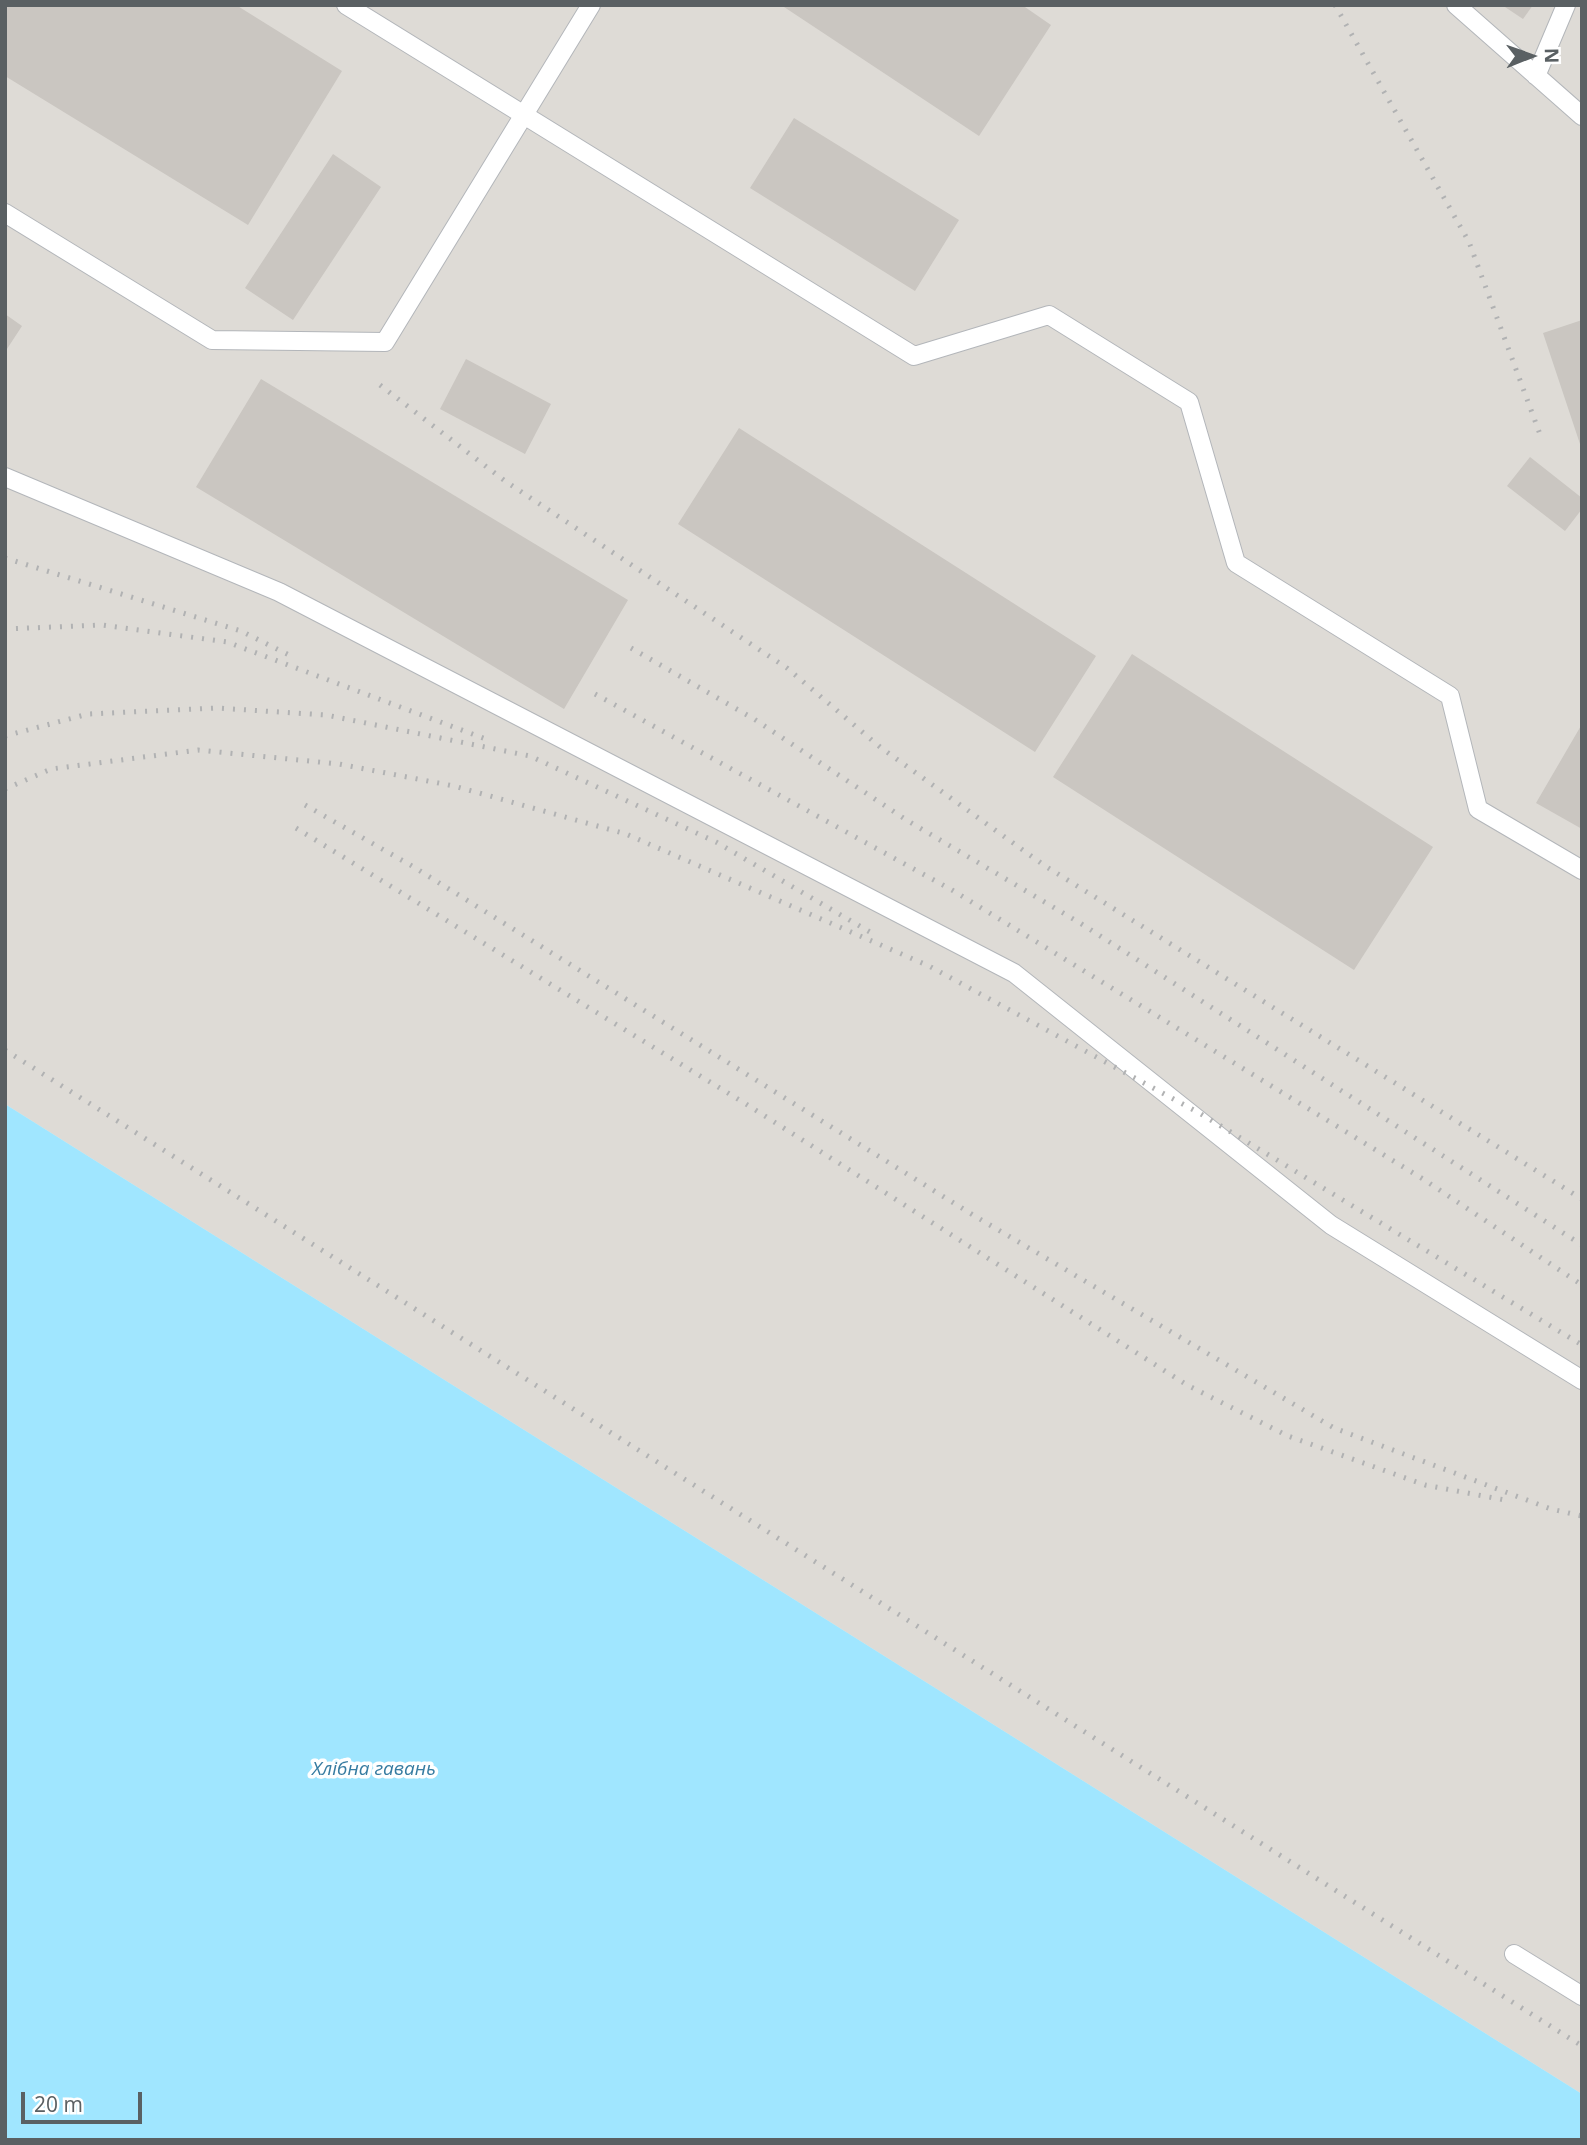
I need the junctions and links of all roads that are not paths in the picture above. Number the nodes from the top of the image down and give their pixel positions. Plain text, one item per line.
1 (346, 5) edge
2 (591, 5) edge
3 (1456, 5) edge
4 (1566, 5) edge
5 (1536, 76) junction
6 (523, 115) junction
7 (1582, 116) edge
8 (5, 213) edge
9 (5, 477) edge
10 (1582, 870) edge
11 (1582, 1380) edge
12 (1514, 1954) dead end
13 (1582, 1996) edge

1 - 6 lane
2 - 6 lane
3 - 5 lane
4 - 5 lane
5 - 7 lane
6 - 8 lane
6 - 10 lane
9 - 11 lane
12 - 13 lane

